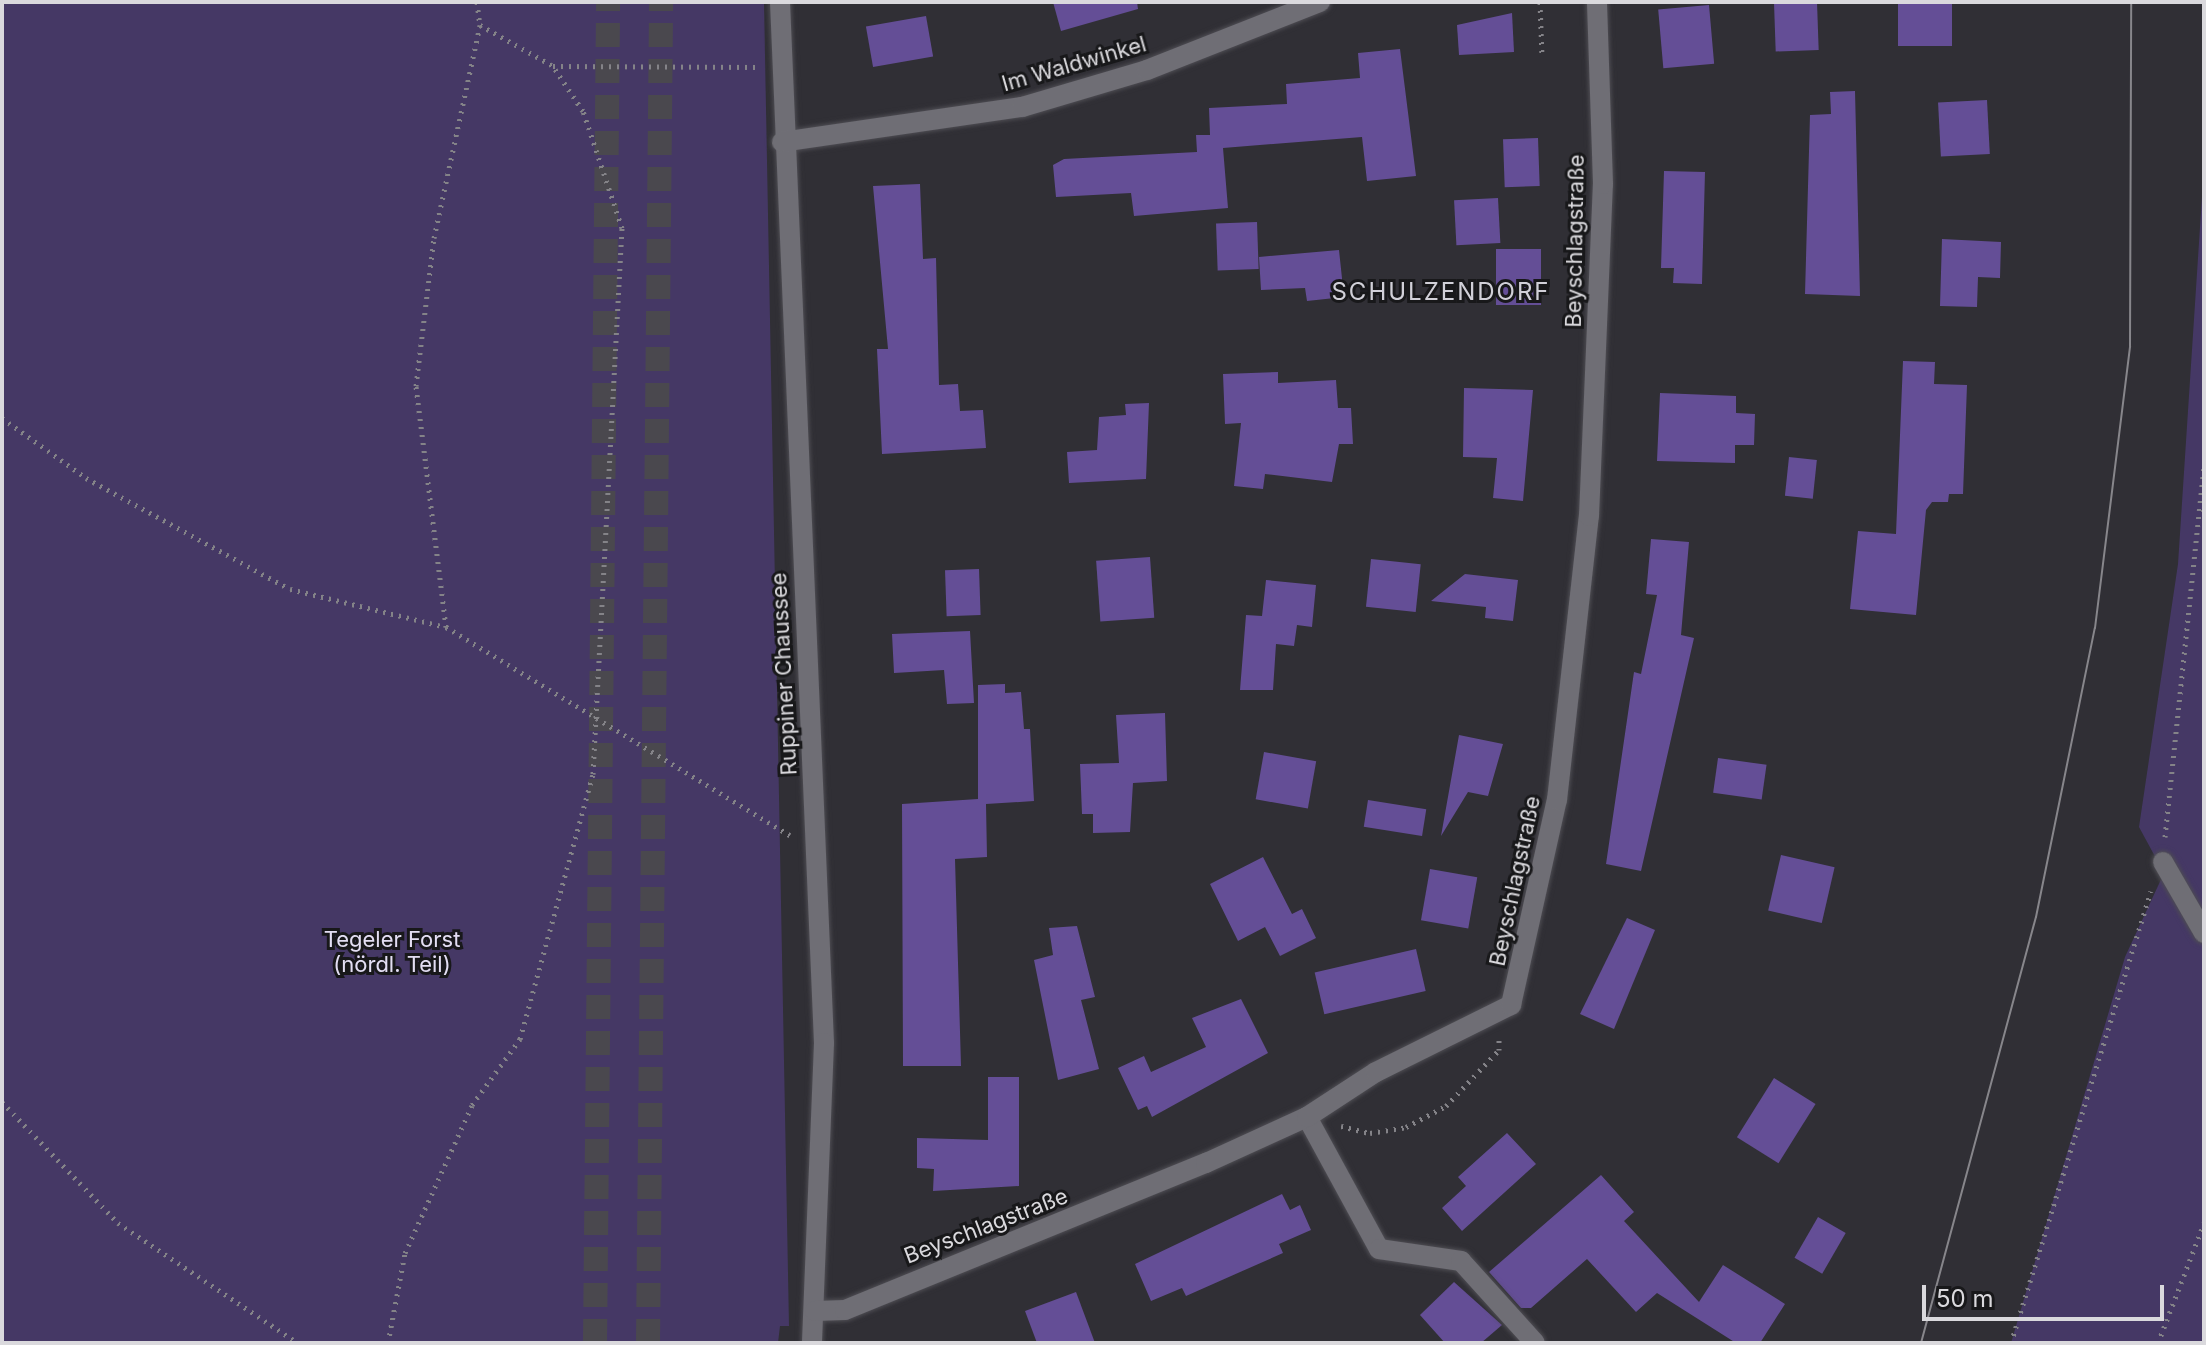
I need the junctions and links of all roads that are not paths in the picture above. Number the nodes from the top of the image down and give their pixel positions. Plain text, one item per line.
1 (780, 2) edge
2 (1320, 2) edge
3 (1597, 2) edge
4 (782, 142) junction
5 (2163, 862) road end
6 (2204, 933) edge
7 (1307, 1117) junction
8 (815, 1311) junction
9 (812, 1343) edge
10 (1535, 1343) edge

1 - 4 street, Ruppiner Chaussee
2 - 4 street, Im Waldwinkel
3 - 7 street, Beyschlagstraße
4 - 8 street, Ruppiner Chaussee
5 - 6 street
7 - 8 street, Beyschlagstraße
7 - 10 street
8 - 9 street, Ruppiner Chaussee

